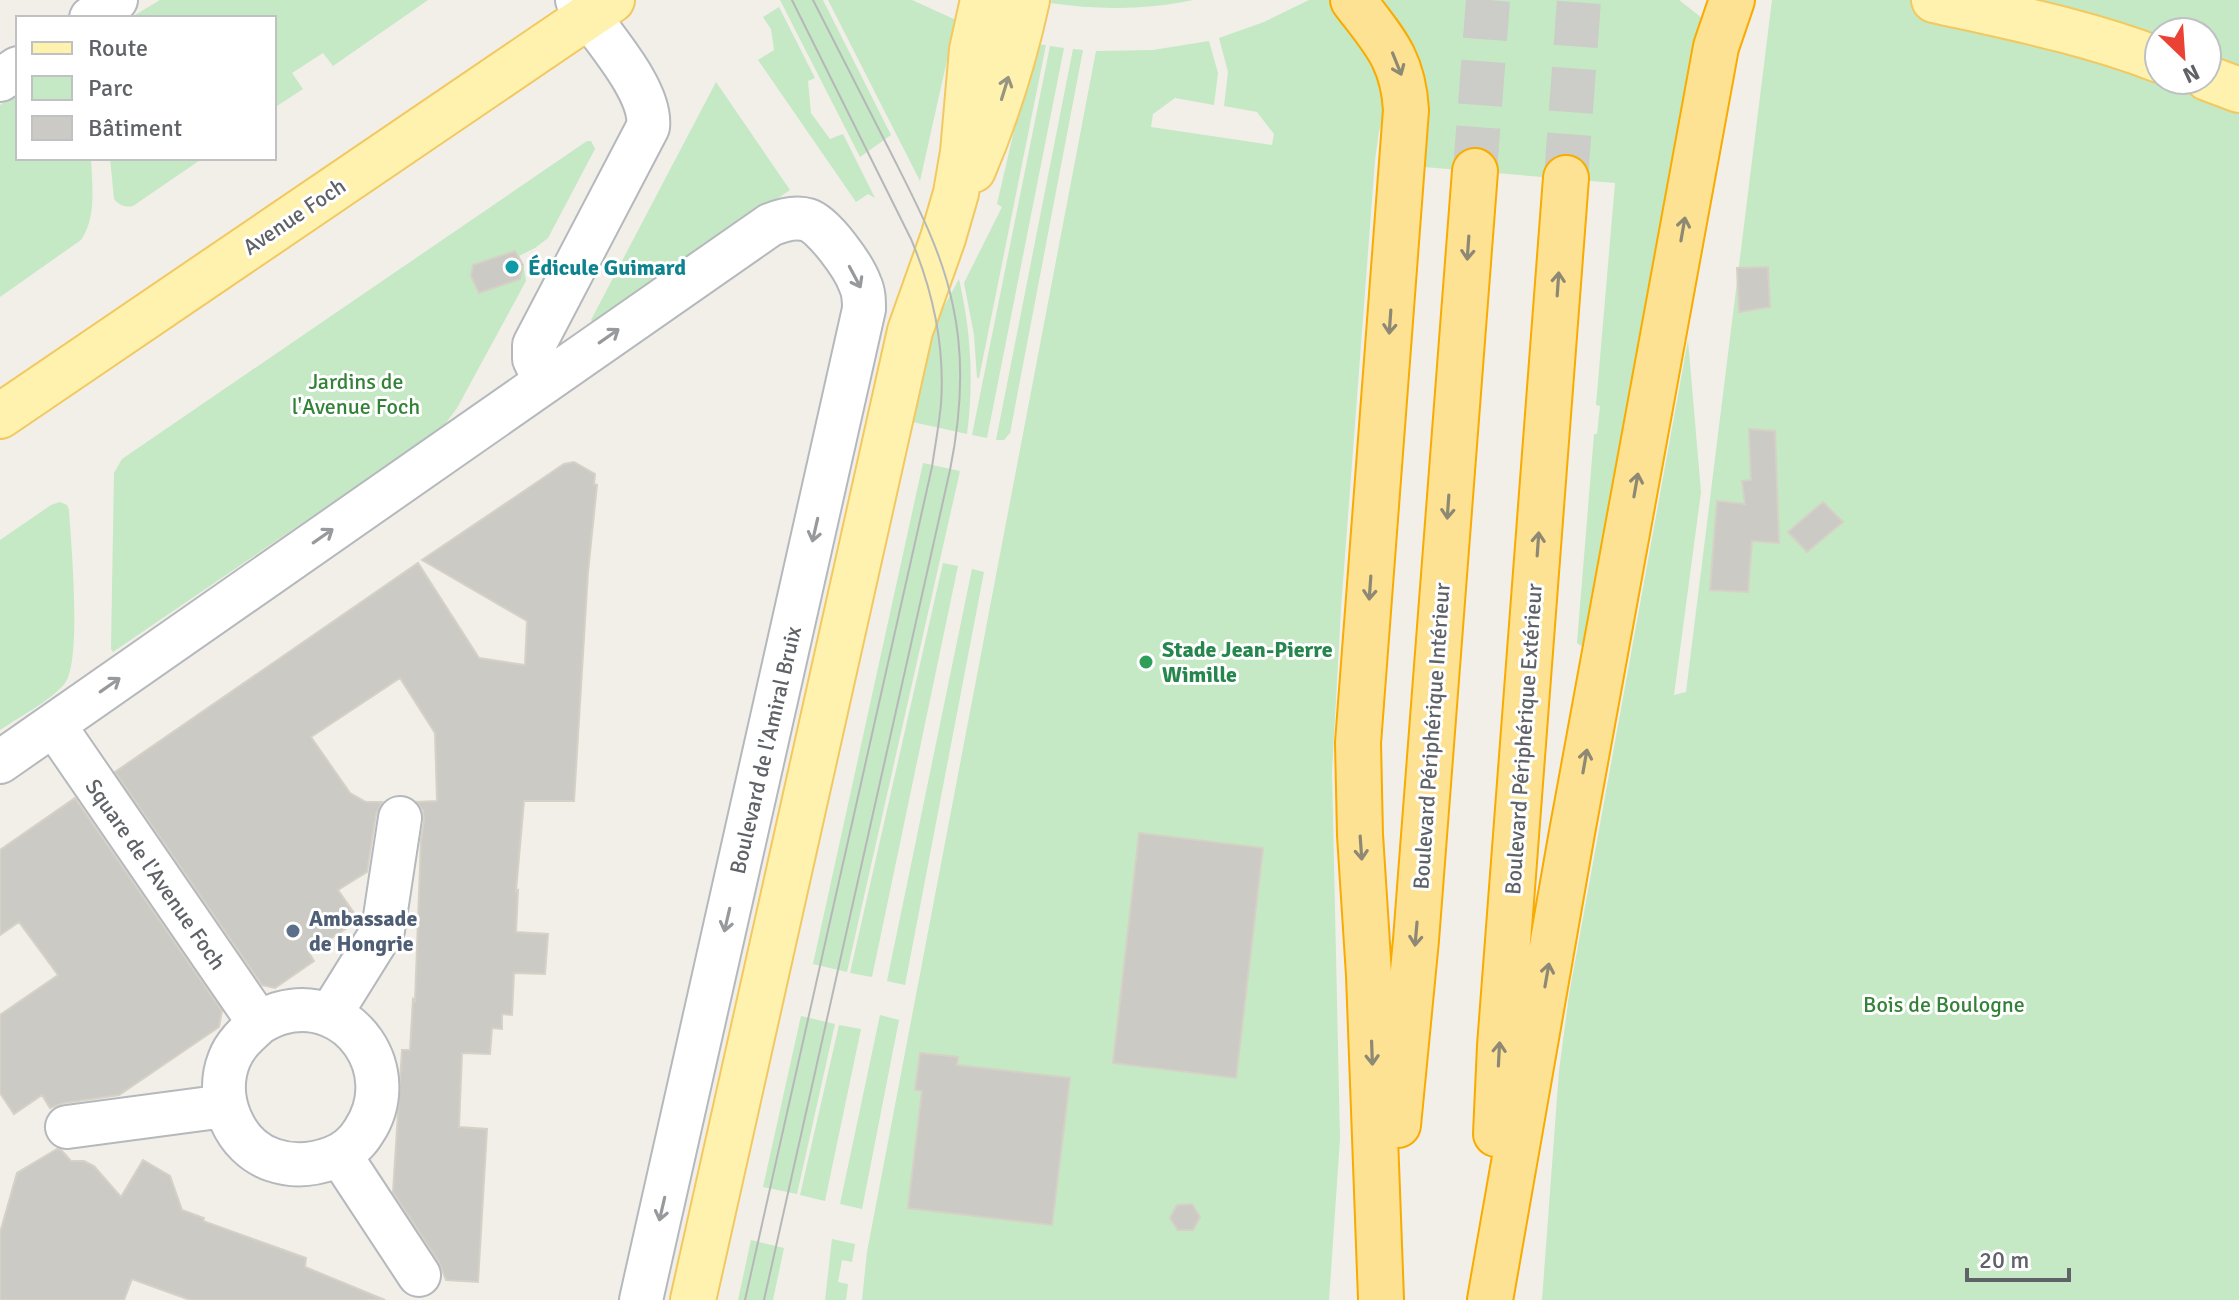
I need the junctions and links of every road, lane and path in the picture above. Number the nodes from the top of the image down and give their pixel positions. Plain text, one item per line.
1 (116, 0) edge
2 (983, 0) edge
3 (1027, 0) edge
4 (1353, 0) edge
5 (1732, 0) edge
6 (1934, 0) edge
7 (593, 5) edge
8 (94, 16) edge
9 (2143, 54) edge
10 (1475, 171) tunnel mouth
11 (1566, 178) tunnel mouth
12 (943, 238) junction
13 (545, 382) junction
14 (0, 416) edge
15 (54, 725) junction
16 (0, 762) edge
17 (400, 818) dead end
18 (330, 1015) junction
19 (259, 1023) junction
20 (225, 1106) junction
21 (67, 1127) dead end
22 (340, 1155) junction
23 (419, 1275) dead end
24 (641, 1300) edge
25 (693, 1300) edge
26 (1381, 1300) edge
27 (1490, 1300) edge

1 - 8 street
2 - 12 main road
12 -> 3 main road
4 -> 26 highway
27 -> 5 highway
6 - 9 main road
7 - 13 street, Avenue Foch
7 - 14 main road, Avenue Foch
10 -> 26 highway, Boulevard Périphérique Intérieur
27 -> 11 highway, Boulevard Périphérique Extérieur
12 - 25 main road
15 -> 13 street
13 -> 24 street, Boulevard de l'Amiral Bruix
15 - 16 street
15 - 19 street, Square de l'Avenue Foch
17 - 18 street
18 - 19 street
18 - 22 street
19 - 20 street
20 - 21 street
20 - 22 street
22 - 23 street

